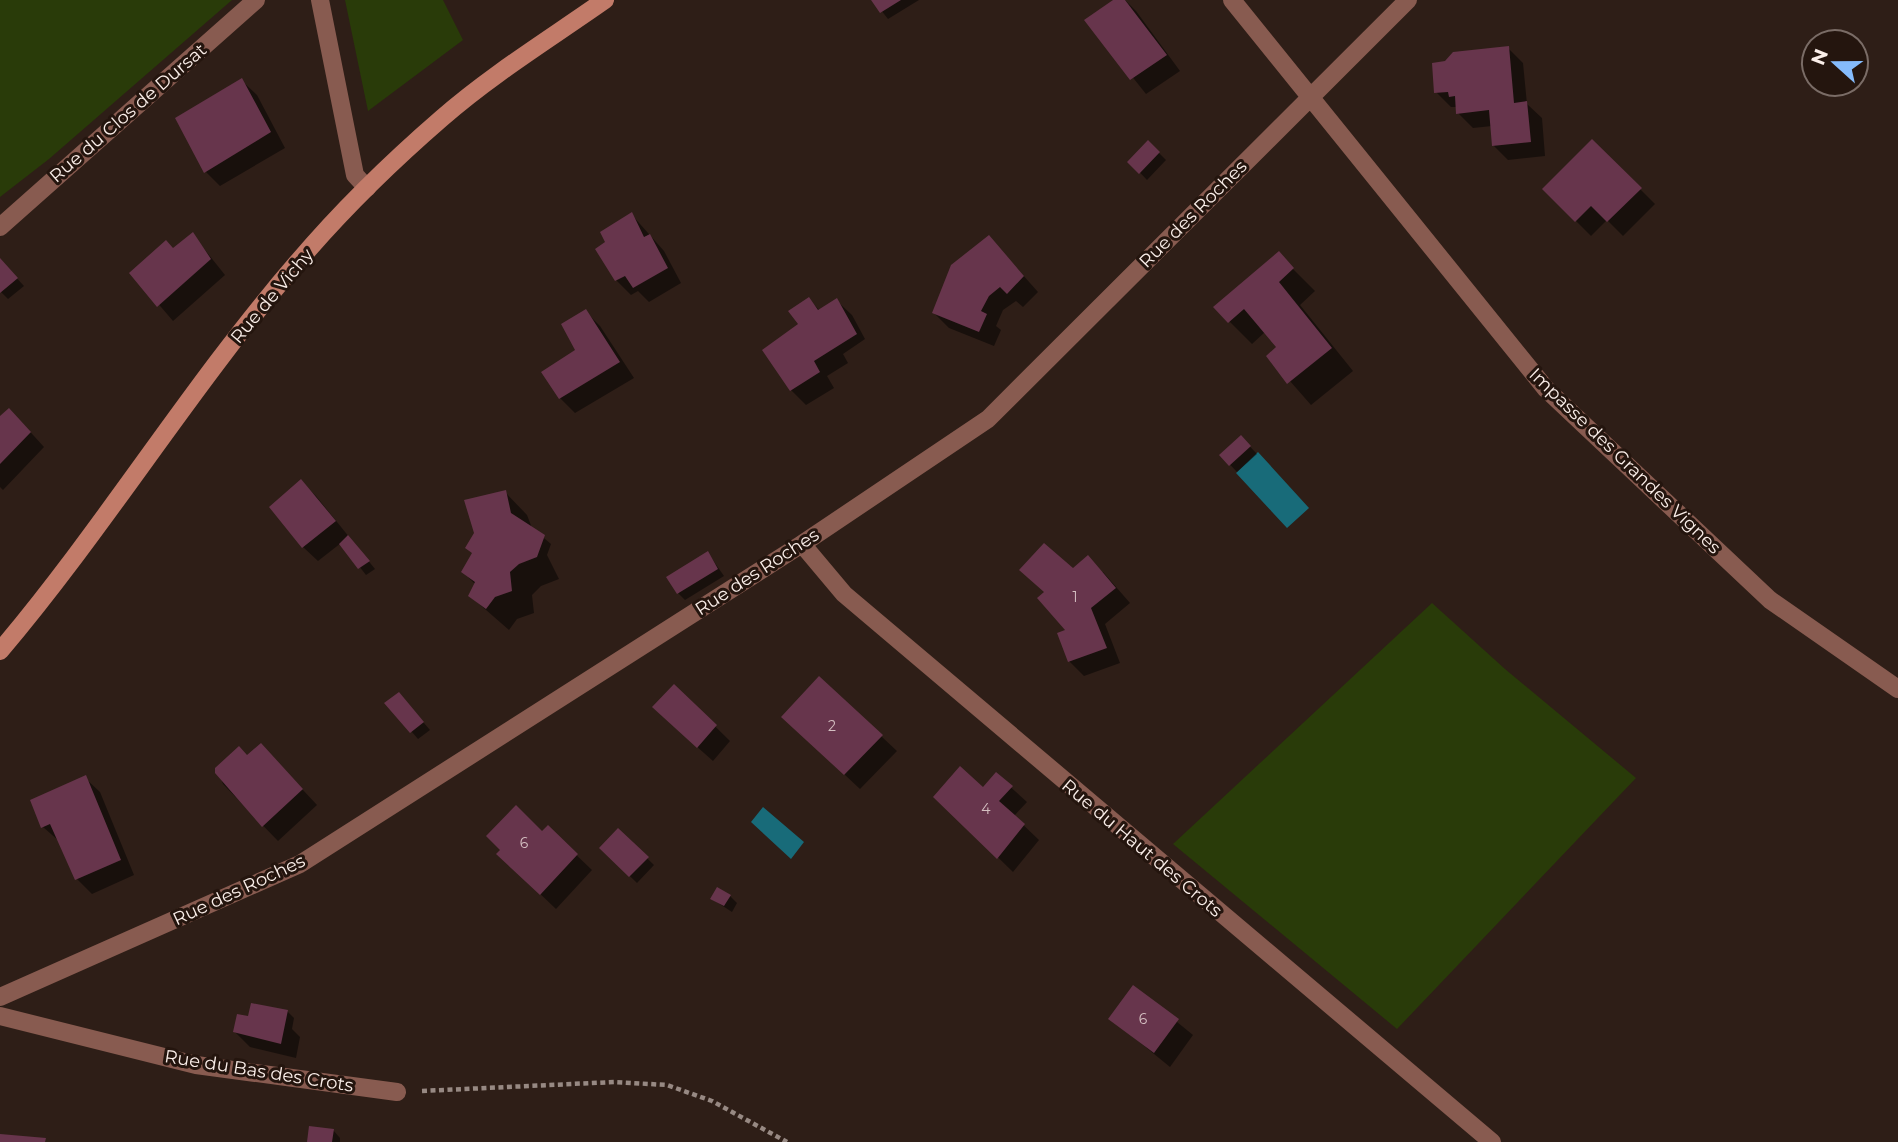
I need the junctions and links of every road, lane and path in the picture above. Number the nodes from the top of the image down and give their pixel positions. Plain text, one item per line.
1 (256, 0) edge
2 (320, 0) edge
3 (605, 0) edge
4 (1232, 0) edge
5 (1408, 0) edge
6 (1308, 97) junction
7 (367, 188) junction
8 (0, 227) edge
9 (802, 544) junction
10 (0, 650) edge
11 (1898, 689) edge
12 (0, 997) edge
13 (0, 1016) edge
14 (397, 1092) joint
15 (787, 1142) edge
16 (1492, 1142) edge

1 - 8 street, Rue du Clos de Dursat
2 - 7 street
3 - 7 street, Rue de Vichy
4 - 6 street, Impasse des Grandes Vignes
5 - 6 street, Rue des Roches
6 - 9 street, Rue des Roches
6 - 11 street, Impasse des Grandes Vignes
7 - 10 street, Rue de Vichy
9 - 12 street, Rue des Roches
9 - 16 street, Rue du Haut des Crots
13 - 14 street, Rue du Bas des Crots
14 - 15 path

